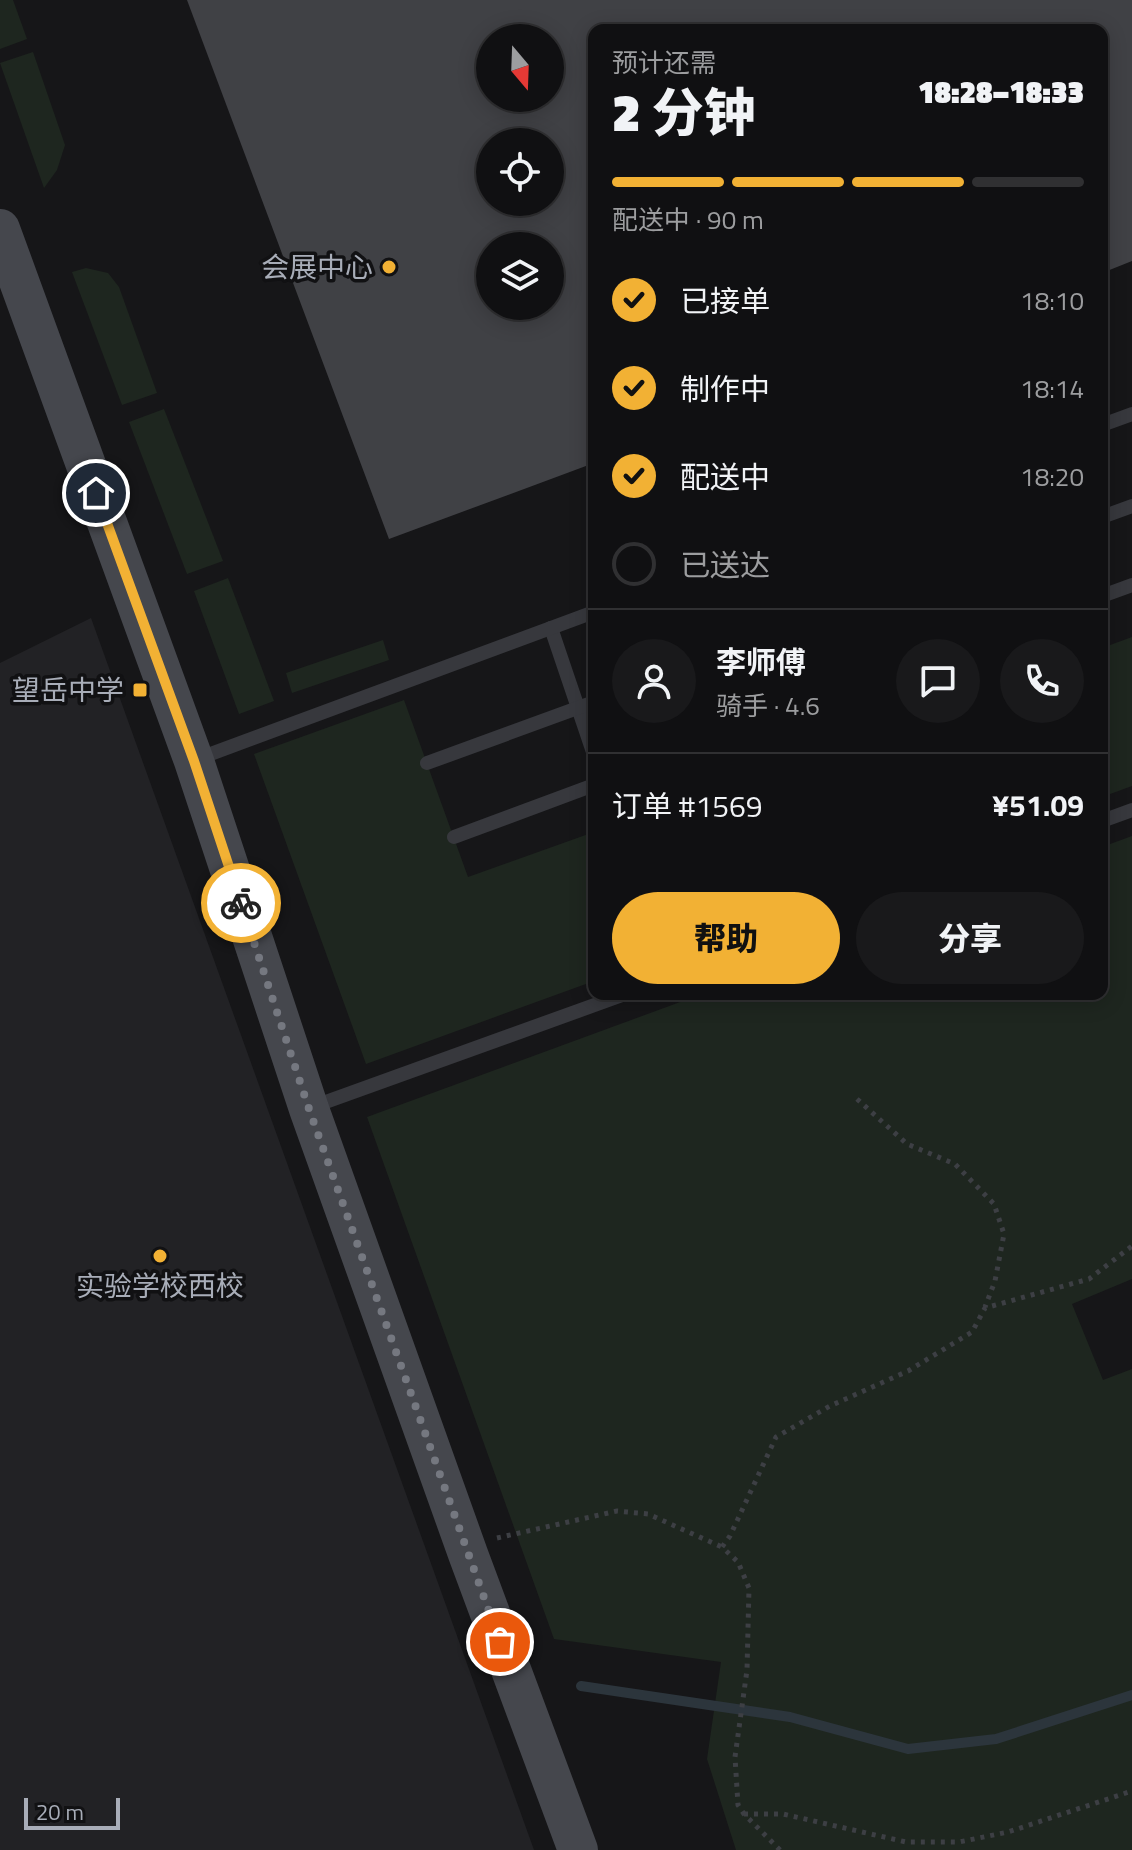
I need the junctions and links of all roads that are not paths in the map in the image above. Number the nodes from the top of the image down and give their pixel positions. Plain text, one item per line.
1 (0, 229) edge
2 (1132, 414) edge
3 (1108, 423) edge
4 (1132, 506) edge
5 (1108, 515) edge
6 (1132, 585) edge
7 (1108, 594) edge
8 (588, 614) edge
9 (551, 628) junction
10 (588, 704) edge
11 (578, 708) junction
12 (588, 737) edge
13 (194, 761) junction
14 (427, 763) dead end
15 (588, 787) edge
16 (1132, 810) edge
17 (1108, 819) edge
18 (454, 837) dead end
19 (609, 1000) edge
20 (309, 1109) junction
21 (577, 1849) edge

1 - 13 main road
2 - 3 lane
4 - 5 lane
6 - 7 lane
8 - 9 lane
9 - 11 lane
9 - 13 lane
10 - 11 lane
11 - 12 lane
11 - 14 lane
13 - 20 main road
15 - 18 lane
16 - 17 lane
19 - 20 lane
20 - 21 main road

